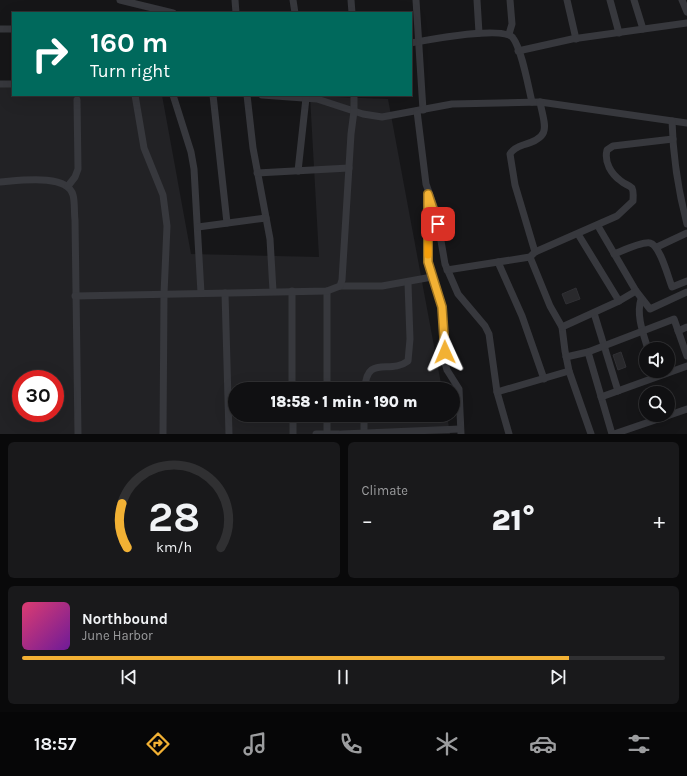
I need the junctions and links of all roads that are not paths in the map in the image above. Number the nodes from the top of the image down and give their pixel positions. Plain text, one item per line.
1 (120, 0) edge
2 (235, 0) edge
3 (293, 0) edge
4 (351, 0) edge
5 (416, 0) edge
6 (477, 0) edge
7 (510, 0) edge
8 (567, 0) edge
9 (610, 0) edge
10 (634, 0) edge
11 (682, 0) edge
12 (145, 3) edge
13 (170, 12) edge
14 (236, 12) edge
15 (295, 12) edge
16 (352, 12) edge
17 (687, 12) edge
18 (414, 17) edge
19 (687, 23) edge
20 (0, 29) edge
21 (12, 29) edge
22 (643, 29) junction
23 (479, 33) junction
24 (619, 33) junction
25 (509, 34) junction
26 (576, 38) junction
27 (414, 42) edge
28 (518, 51) junction
29 (0, 84) edge
30 (12, 84) edge
31 (135, 96) edge
32 (173, 96) edge
33 (213, 96) edge
34 (247, 96) edge
35 (267, 96) edge
36 (354, 96) edge
37 (306, 98) junction
38 (78, 100) dead end
39 (536, 102) junction
40 (354, 111) junction
41 (420, 111) junction
42 (672, 121) junction
43 (687, 123) edge
44 (673, 139) junction
45 (349, 168) junction
46 (298, 171) junction
47 (257, 173) junction
48 (0, 182) edge
49 (68, 186) junction
50 (428, 194) junction
51 (266, 218) junction
52 (227, 223) junction
53 (687, 224) edge
54 (598, 226) junction
55 (198, 227) junction
56 (687, 233) edge
57 (578, 234) junction
58 (657, 247) junction
59 (614, 254) junction
60 (532, 255) junction
61 (498, 262) junction
62 (447, 270) junction
63 (432, 277) junction
64 (687, 281) edge
65 (408, 283) junction
66 (340, 286) junction
67 (273, 291) junction
68 (292, 291) junction
69 (326, 291) junction
70 (636, 291) junction
71 (687, 292) edge
72 (201, 293) junction
73 (224, 293) junction
74 (164, 294) junction
75 (75, 296) junction
76 (641, 299) junction
77 (619, 301) junction
78 (594, 313) junction
79 (562, 327) junction
80 (687, 327) edge
81 (642, 330) junction
82 (678, 331) junction
83 (646, 342) edge
84 (604, 345) junction
85 (588, 352) junction
86 (687, 356) edge
87 (566, 357) junction
88 (687, 366) edge
89 (675, 369) edge
90 (569, 372) junction
91 (544, 378) junction
92 (647, 378) edge
93 (292, 382) edge
94 (327, 382) edge
95 (365, 382) edge
96 (618, 391) junction
97 (497, 392) junction
98 (601, 397) junction
99 (687, 409) edge
100 (293, 422) edge
101 (328, 422) edge
102 (364, 422) edge
103 (461, 431) edge
104 (364, 433) edge
105 (390, 433) edge
106 (622, 433) edge
107 (78, 434) edge
108 (162, 434) edge
109 (230, 434) edge
110 (293, 434) edge
111 (316, 434) edge
112 (327, 434) edge
113 (339, 434) edge
114 (342, 434) edge
115 (509, 434) edge
116 (591, 434) edge
117 (613, 434) edge

1 - 12 street
2 - 14 street
3 - 15 street
4 - 16 street
5 - 18 street
6 - 23 street
7 - 25 street
8 - 26 street
9 - 24 street
10 - 22 street
11 - 17 street
12 - 13 street
18 - 27 street
19 - 22 street
20 - 21 street
22 - 24 street
23 - 25 street
23 - 27 street
24 - 26 street
25 - 28 street
26 - 28 street
27 - 41 street
28 - 39 street
29 - 30 street
31 - 74 street
32 - 55 street
33 - 52 street
34 - 47 street
35 - 37 street
36 - 40 street
37 - 40 street
37 - 46 street
38 - 49 street
39 - 41 street
39 - 42 street
39 - 60 street
40 - 41 street
40 - 45 street
41 - 50 street
42 - 43 street
42 - 44 street
44 - 53 street
44 - 54 street
45 - 46 street
45 - 66 street
46 - 47 street
47 - 51 street
48 - 49 street
49 - 75 street
50 - 62 street
50 - 63 street
51 - 52 street
51 - 67 street
52 - 55 street
54 - 57 street
54 - 59 street
55 - 72 street
56 - 58 street
57 - 60 street
57 - 77 street
58 - 59 street
58 - 64 street
59 - 70 street
60 - 61 street
60 - 79 street
61 - 62 street
61 - 91 street
62 - 97 street
63 - 65 street
63 - 103 street
65 - 66 street
65 - 95 street
66 - 69 street
67 - 68 street
67 - 73 street
68 - 69 street
68 - 93 street
69 - 94 street
70 - 76 street
70 - 77 street
71 - 76 street
72 - 73 street
72 - 74 street
73 - 109 street
74 - 75 street
74 - 108 street
75 - 107 street
76 - 81 street
77 - 78 street
78 - 79 street
78 - 84 street
79 - 87 street
80 - 82 street
81 - 82 street
81 - 83 street
81 - 84 street
82 - 86 street
84 - 85 street
84 - 96 street
85 - 87 street
85 - 98 street
87 - 90 street
88 - 89 street
90 - 91 street
90 - 116 street
91 - 97 street
92 - 96 street
96 - 98 street
97 - 115 street
98 - 117 street
99 - 106 street
100 - 110 street
101 - 112 street
102 - 104 street
103 - 105 street
104 - 105 street
104 - 114 street
106 - 117 street
111 - 112 street
112 - 113 street

